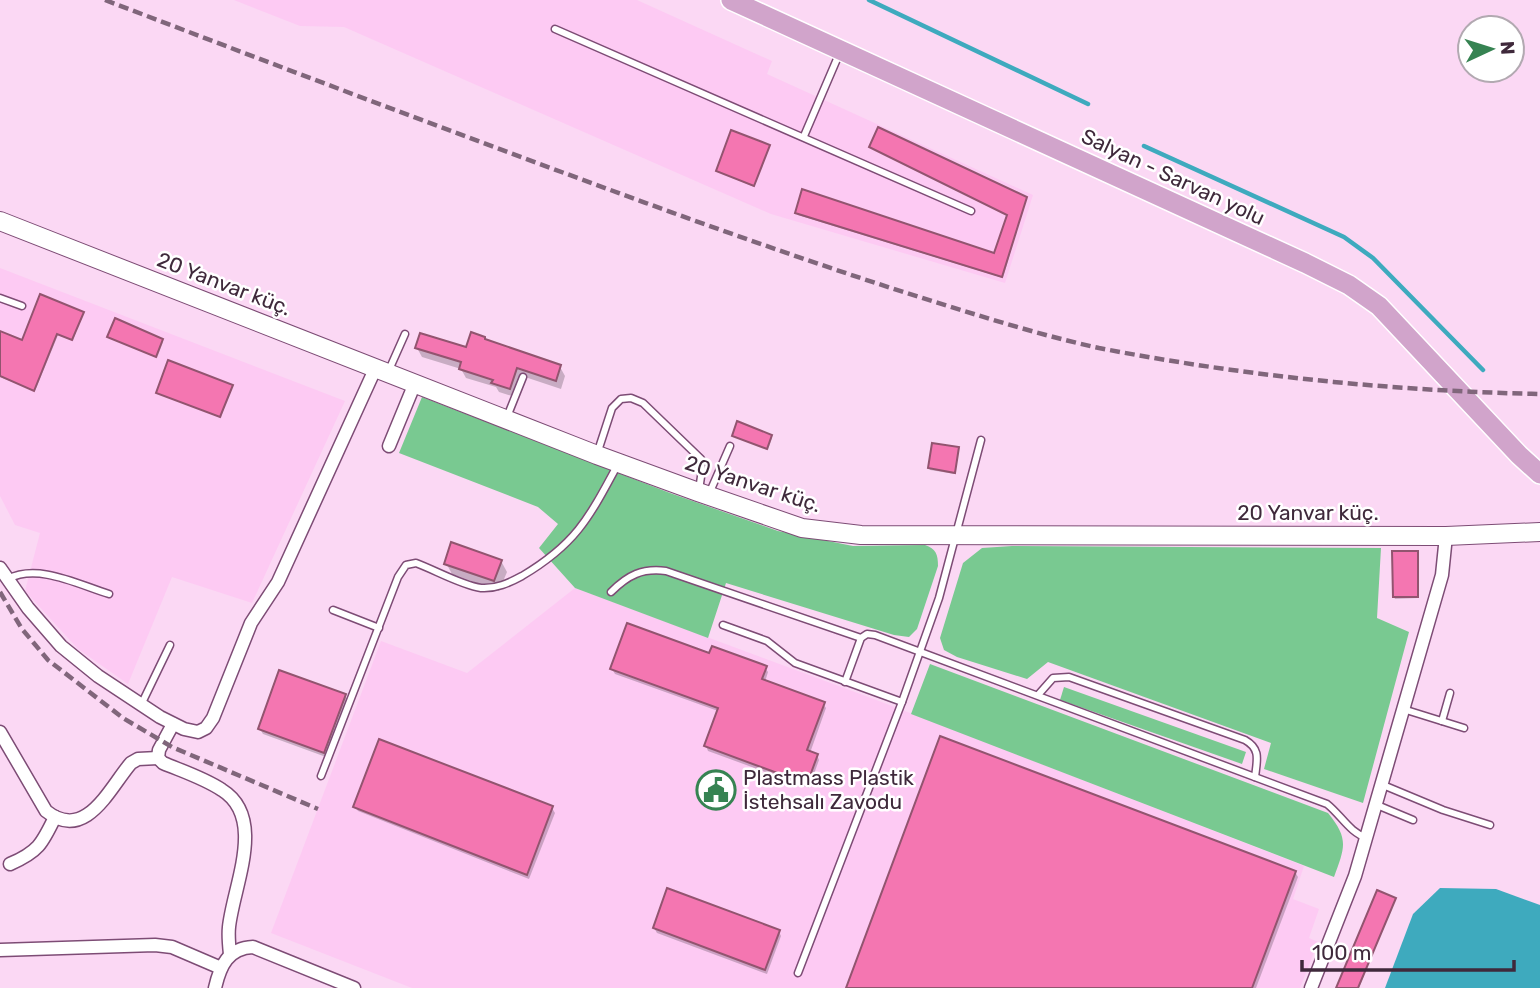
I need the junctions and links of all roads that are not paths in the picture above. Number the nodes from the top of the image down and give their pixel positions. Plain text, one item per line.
1 (731, 0) edge
2 (555, 29) dead end
3 (840, 50) junction
4 (804, 136) junction
5 (971, 211) dead end
6 (0, 221) edge
7 (0, 298) edge
8 (22, 306) dead end
9 (405, 334) dead end
10 (382, 370) junction
11 (523, 377) dead end
12 (415, 383) junction
13 (506, 419) junction
14 (981, 440) dead end
15 (389, 446) dead end
16 (730, 446) dead end
17 (597, 454) junction
18 (619, 463) junction
19 (1540, 474) edge
20 (703, 493) junction
21 (1540, 532) edge
22 (956, 535) junction
23 (1446, 536) junction
24 (4, 574) edge
25 (611, 592) dead end
26 (108, 594) dead end
27 (333, 610) dead end
28 (723, 625) dead end
29 (379, 628) junction
30 (861, 638) junction
31 (170, 645) dead end
32 (921, 651) junction
33 (845, 682) junction
34 (1450, 692) dead end
35 (1038, 695) junction
36 (902, 702) junction
37 (141, 705) junction
38 (1403, 709) junction
39 (1442, 721) junction
40 (173, 724) junction
41 (1464, 728) dead end
42 (0, 732) edge
43 (158, 758) junction
44 (321, 776) dead end
45 (1255, 776) junction
46 (1383, 785) junction
47 (1377, 806) junction
48 (55, 817) junction
49 (1413, 820) dead end
50 (1490, 825) dead end
51 (1367, 838) junction
52 (10, 864) dead end
53 (0, 950) edge
54 (230, 954) junction
55 (221, 968) junction
56 (798, 973) dead end
57 (215, 988) edge
58 (354, 988) edge
59 (1311, 988) edge

1 - 3 main road, Salyan - Sarvan yolu
2 - 4 lane
3 - 4 lane
3 - 19 main road, Salyan - Sarvan yolu
4 - 5 lane
6 - 10 street, 20 Yanvar küç.
7 - 8 lane
9 - 10 lane
10 - 12 street, 20 Yanvar küç.
10 - 40 street
11 - 13 lane
12 - 13 street, 20 Yanvar küç.
12 - 15 street
13 - 17 street, 20 Yanvar küç.
14 - 22 lane
16 - 20 lane
17 - 18 street, 20 Yanvar küç.
17 - 20 lane
18 - 20 street, 20 Yanvar küç.
18 - 29 lane
20 - 22 street, 20 Yanvar küç.
21 - 23 street, 20 Yanvar küç.
22 - 23 street, 20 Yanvar küç.
22 - 32 lane
23 - 38 street
24 - 26 lane
24 - 37 street
25 - 30 lane
27 - 29 lane
28 - 33 lane
29 - 44 lane
30 - 32 lane
30 - 33 lane
31 - 37 lane
32 - 35 lane
32 - 36 lane
33 - 36 lane
34 - 39 lane
35 - 45 lane
35 - 45 lane
36 - 56 lane
37 - 40 street
38 - 39 lane
38 - 46 street
39 - 41 lane
40 - 43 street
42 - 48 street
43 - 48 street
43 - 54 street
45 - 51 lane
46 - 47 street
46 - 50 lane
47 - 49 lane
47 - 51 street
48 - 52 street
51 - 59 street
53 - 55 street
54 - 55 street
54 - 58 street
55 - 57 street

